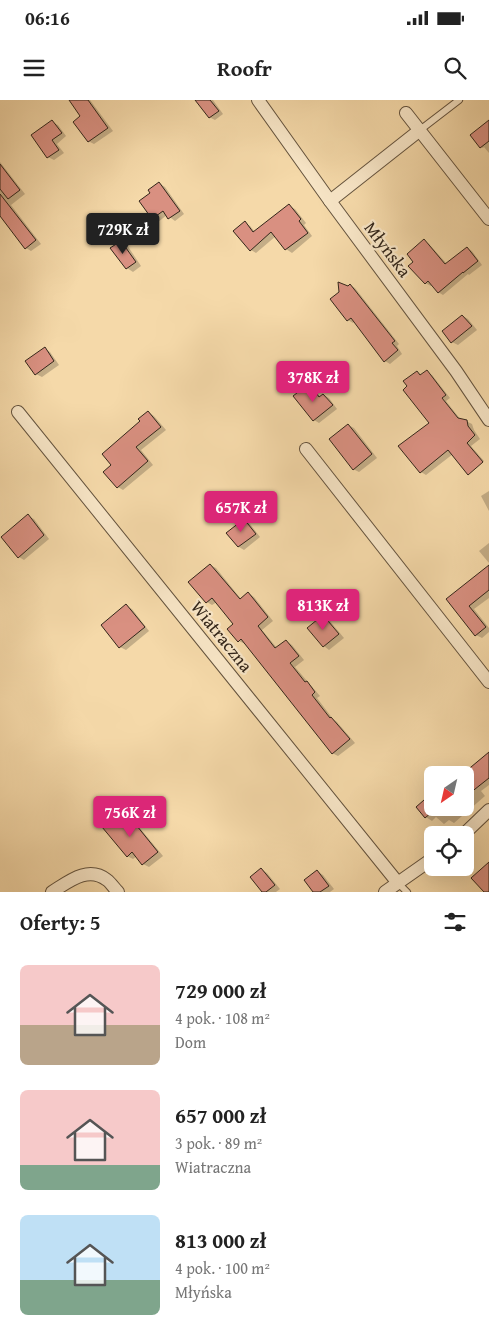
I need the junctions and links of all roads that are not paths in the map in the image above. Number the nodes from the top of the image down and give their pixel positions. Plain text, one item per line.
1 (258, 100) edge
2 (459, 100) edge
3 (406, 113) dead end
4 (420, 130) junction
5 (330, 201) junction
6 (489, 219) edge
7 (18, 412) dead end
8 (489, 420) edge
9 (306, 449) dead end
10 (489, 682) edge
11 (489, 810) edge
12 (472, 826) edge
13 (424, 867) edge
14 (402, 888) edge
15 (52, 892) edge
16 (118, 892) edge
17 (385, 892) edge

1 - 5 street, Młyńska
2 - 4 lane
3 - 4 street
4 - 5 street
4 - 6 street
5 - 8 street, Młyńska
7 - 14 street, Wiatraczna
9 - 10 street
11 - 12 street
13 - 14 street
14 - 17 street
15 - 16 street

